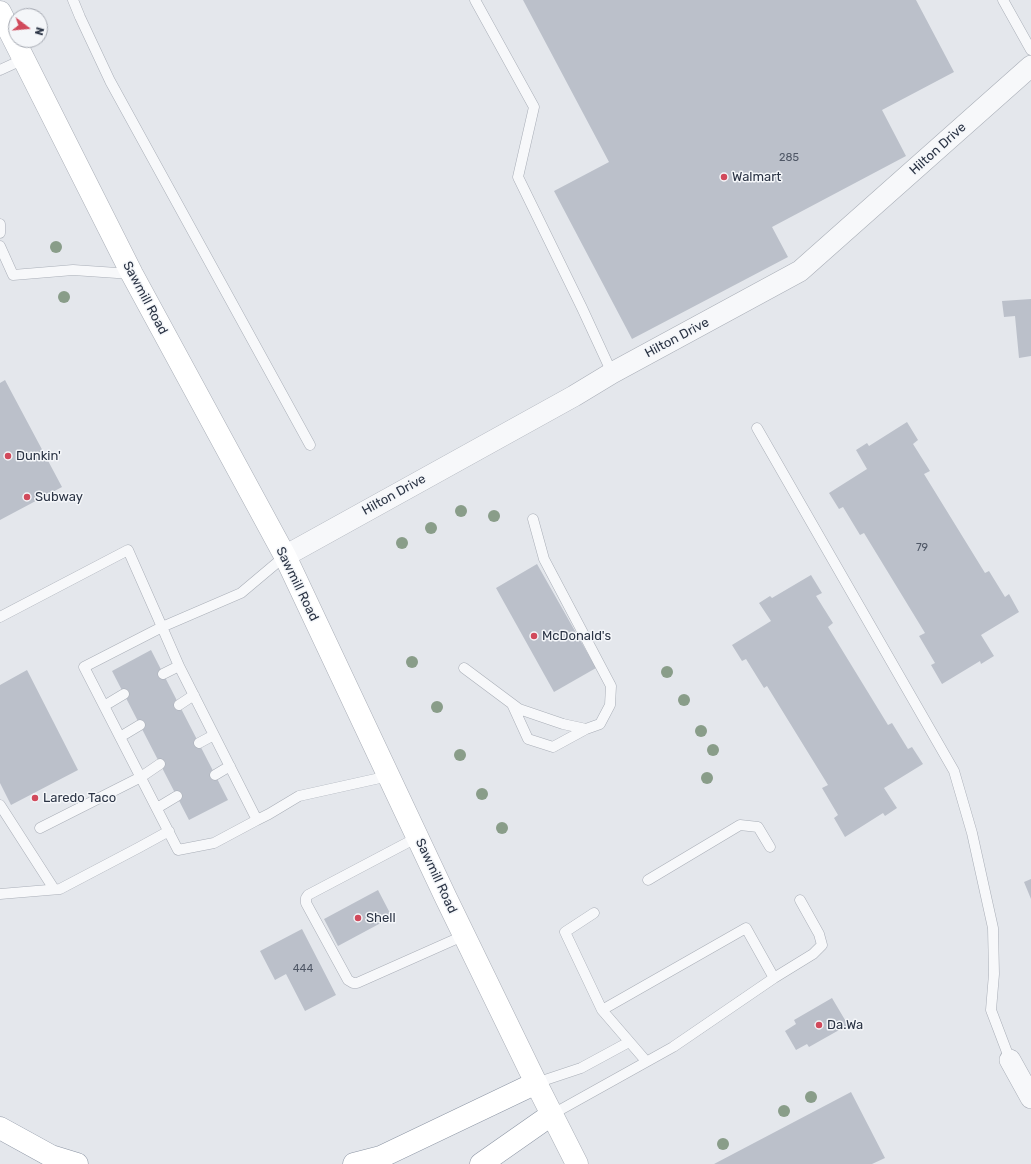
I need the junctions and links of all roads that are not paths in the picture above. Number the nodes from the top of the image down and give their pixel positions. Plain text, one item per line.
1 (73, 0) edge
2 (475, 0) edge
3 (1003, 0) edge
4 (0, 12) edge
5 (1031, 50) edge
6 (24, 59) junction
7 (1031, 66) edge
8 (0, 70) edge
9 (0, 224) edge
10 (0, 233) edge
11 (0, 246) edge
12 (132, 274) junction
13 (612, 373) junction
14 (757, 428) dead end
15 (310, 445) dead end
16 (533, 519) dead end
17 (285, 556) junction
18 (0, 617) edge
19 (162, 627) junction
20 (179, 666) junction
21 (464, 668) dead end
22 (163, 674) dead end
23 (124, 694) dead end
24 (194, 696) junction
25 (512, 704) junction
26 (179, 705) dead end
27 (104, 706) junction
28 (140, 725) dead end
29 (586, 729) junction
30 (214, 735) junction
31 (120, 737) junction
32 (199, 743) dead end
33 (160, 764) dead end
34 (230, 766) junction
35 (215, 775) dead end
36 (389, 776) junction
37 (141, 777) junction
38 (177, 796) dead end
39 (0, 805) edge
40 (157, 808) junction
41 (257, 820) junction
42 (40, 828) dead end
43 (169, 831) junction
44 (418, 837) junction
45 (770, 847) dead end
46 (648, 880) dead end
47 (54, 889) junction
48 (1, 892) edge
49 (800, 900) dead end
50 (594, 913) dead end
51 (465, 935) junction
52 (774, 978) junction
53 (602, 1010) junction
54 (629, 1042) junction
55 (1010, 1060) joint
56 (646, 1061) junction
57 (536, 1084) junction
58 (1031, 1098) edge
59 (551, 1115) junction
60 (0, 1128) edge
61 (77, 1164) edge
62 (354, 1164) edge
63 (481, 1164) edge
64 (577, 1164) edge

1 - 15 lane
2 - 13 lane
3 - 5 lane
4 - 6 main road, Sawmill Road
6 - 8 lane
6 - 12 main road, Sawmill Road
7 - 13 street, Hilton Drive
9 - 10 lane
11 - 12 lane
12 - 17 main road, Sawmill Road
13 - 17 street, Hilton Drive
14 - 55 lane
16 - 29 lane
17 - 19 lane
17 - 36 main road, Sawmill Road
18 - 19 lane
19 - 20 lane
19 - 27 lane
20 - 22 lane
20 - 24 lane
21 - 25 lane
23 - 27 lane
24 - 26 lane
24 - 30 lane
25 - 29 lane
25 - 29 lane
27 - 31 lane
28 - 31 lane
30 - 32 lane
30 - 34 lane
31 - 37 lane
33 - 37 lane
34 - 35 lane
34 - 41 lane
36 - 41 lane
36 - 44 main road, Sawmill Road
37 - 40 lane
37 - 42 lane
38 - 40 lane
39 - 47 lane
40 - 43 lane
41 - 43 lane
43 - 47 lane
44 - 51 main road, Sawmill Road
44 - 51 lane
45 - 46 lane
47 - 48 lane
49 - 52 lane
50 - 53 lane
51 - 57 main road, Sawmill Road
52 - 53 lane
52 - 56 lane
53 - 54 lane
54 - 56 lane
54 - 57 lane
55 - 58 street
56 - 59 lane
57 - 59 main road, Sawmill Road
57 - 62 main road
59 - 63 main road
59 - 64 main road, Sawmill Road
60 - 61 main road

